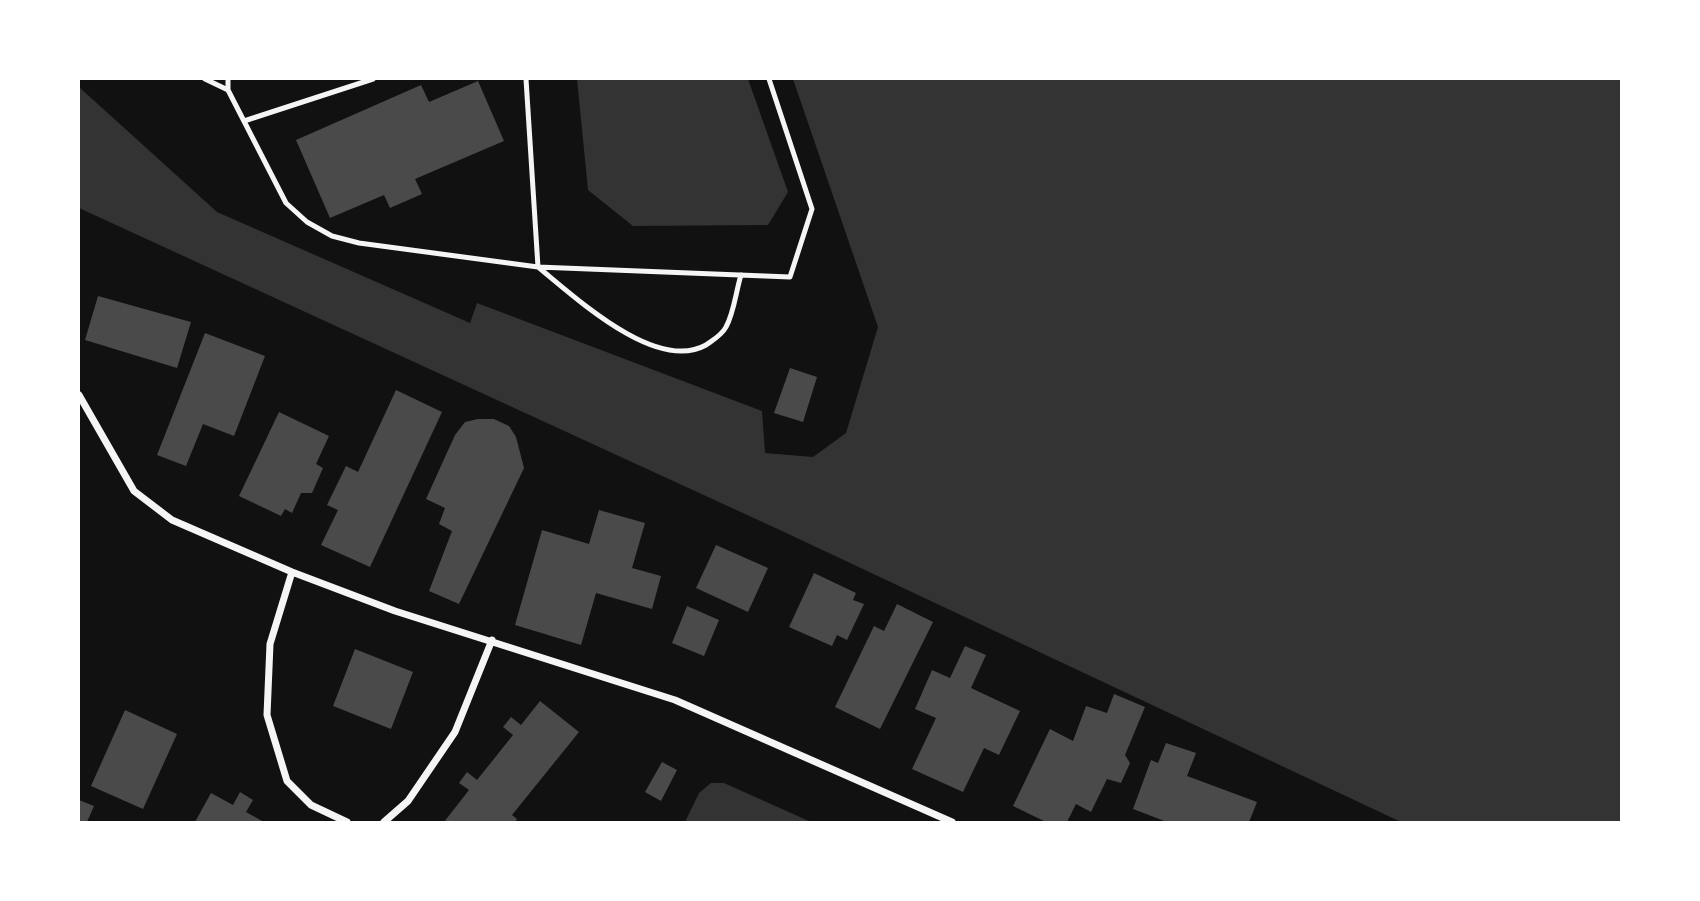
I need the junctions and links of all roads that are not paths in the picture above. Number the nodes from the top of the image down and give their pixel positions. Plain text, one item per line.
1 (205, 79) edge
2 (228, 79) edge
3 (373, 79) edge
4 (526, 79) edge
5 (769, 79) edge
6 (228, 90) junction
7 (244, 121) junction
8 (538, 267) junction
9 (741, 275) junction
10 (79, 395) edge
11 (292, 572) junction
12 (492, 640) junction
13 (347, 822) edge
14 (384, 822) edge
15 (952, 822) edge

1 - 6 lane
2 - 6 lane
3 - 7 lane
4 - 8 lane
5 - 9 lane
6 - 7 lane
7 - 8 lane
8 - 9 lane
8 - 9 lane
10 - 11 street
11 - 12 street
11 - 13 street
12 - 14 street
12 - 15 street

